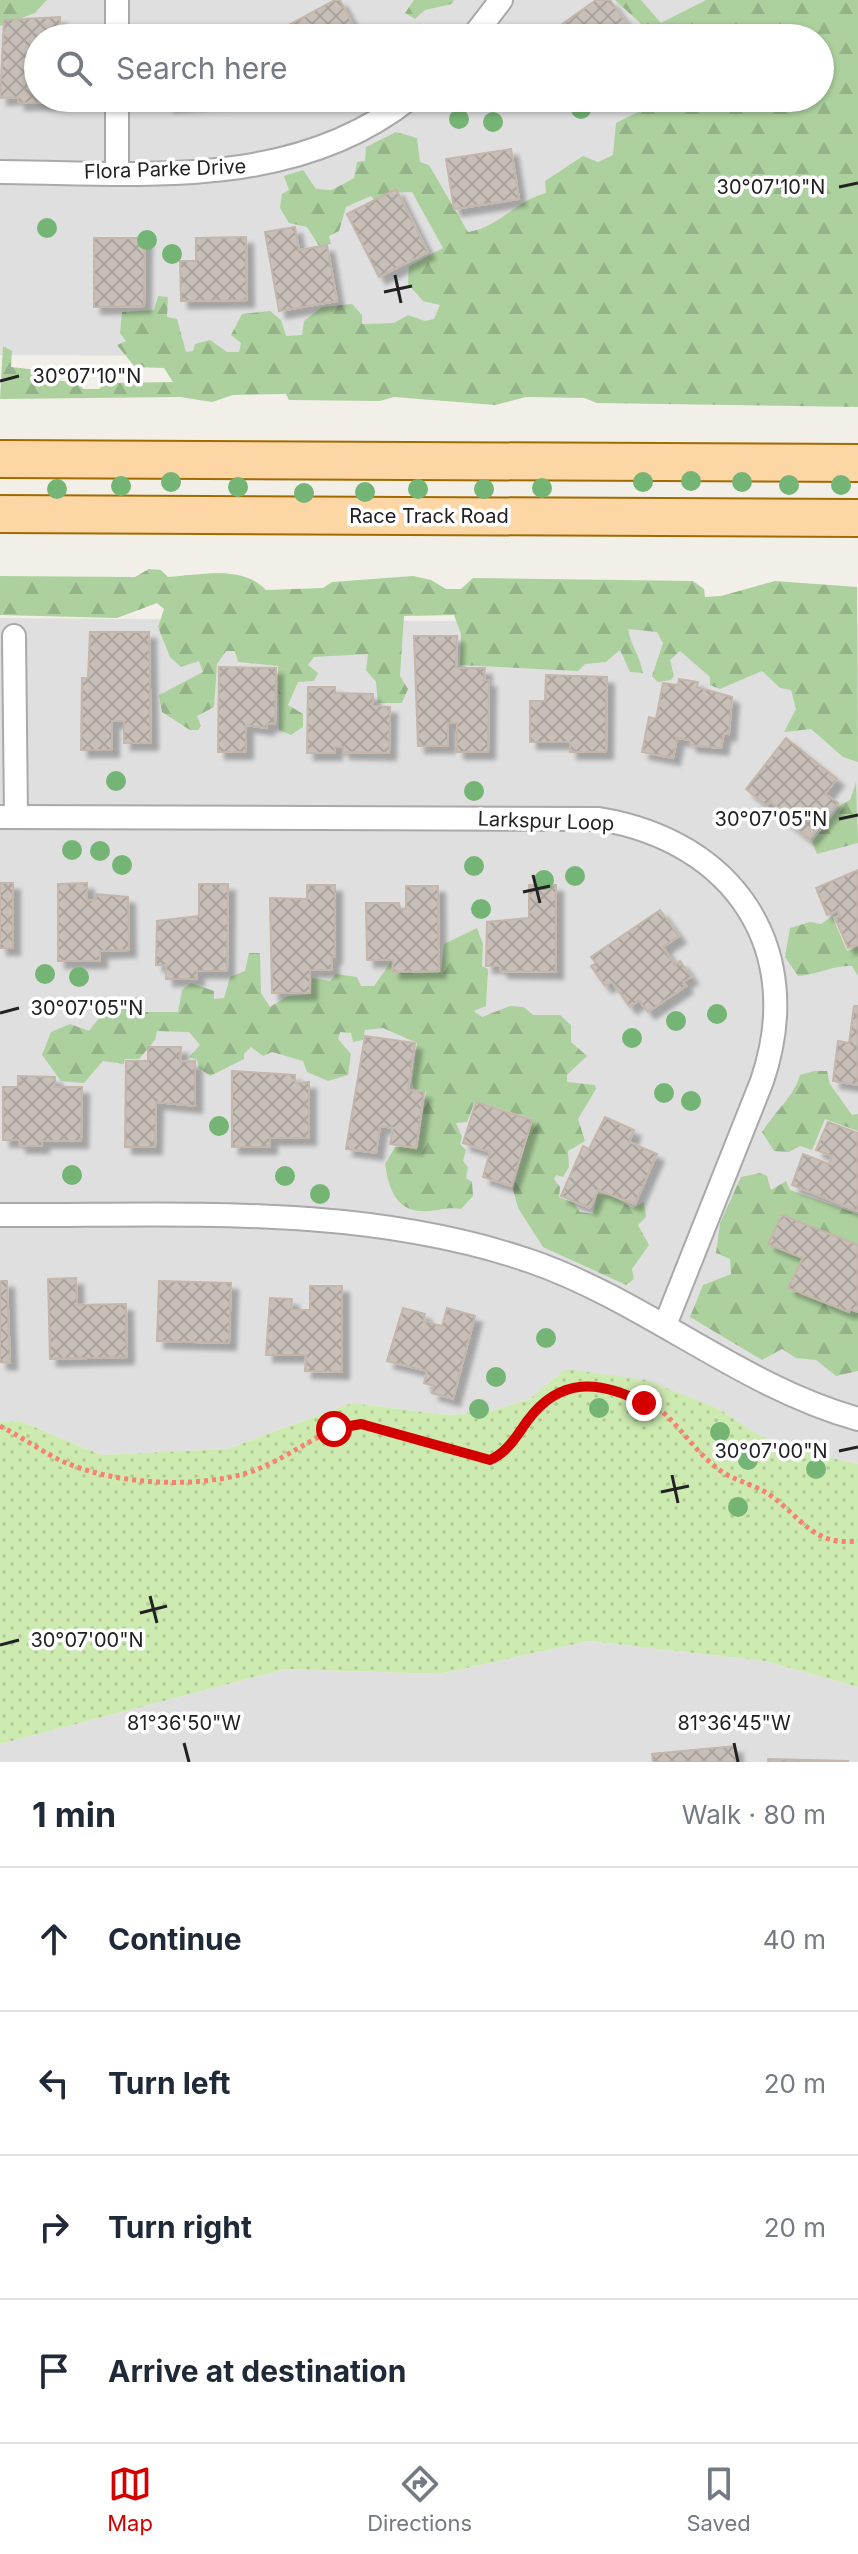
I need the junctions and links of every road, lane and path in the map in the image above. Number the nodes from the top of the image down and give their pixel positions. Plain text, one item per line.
1 (117, 0) edge
2 (501, 0) edge
3 (117, 24) edge
4 (483, 24) edge
5 (117, 112) edge
6 (388, 112) edge
7 (0, 172) edge
8 (117, 172) junction
9 (0, 459) edge
10 (858, 463) edge
11 (0, 514) edge
12 (858, 518) edge
13 (14, 636) dead end
14 (8, 817) edge
15 (0, 1215) edge
16 (665, 1325) junction
17 (858, 1419) edge
18 (0, 1426) edge
19 (858, 1541) edge

1 - 3 street
2 - 4 street
5 - 8 street
6 - 8 street, Flora Parke Drive
7 - 8 street, Flora Parke Drive
9 - 10 main road
11 - 12 main road, Race Track Road
13 - 14 street, Larkspur Loop
14 - 16 street, Larkspur Loop
15 - 16 street
16 - 17 street
18 - 19 path

